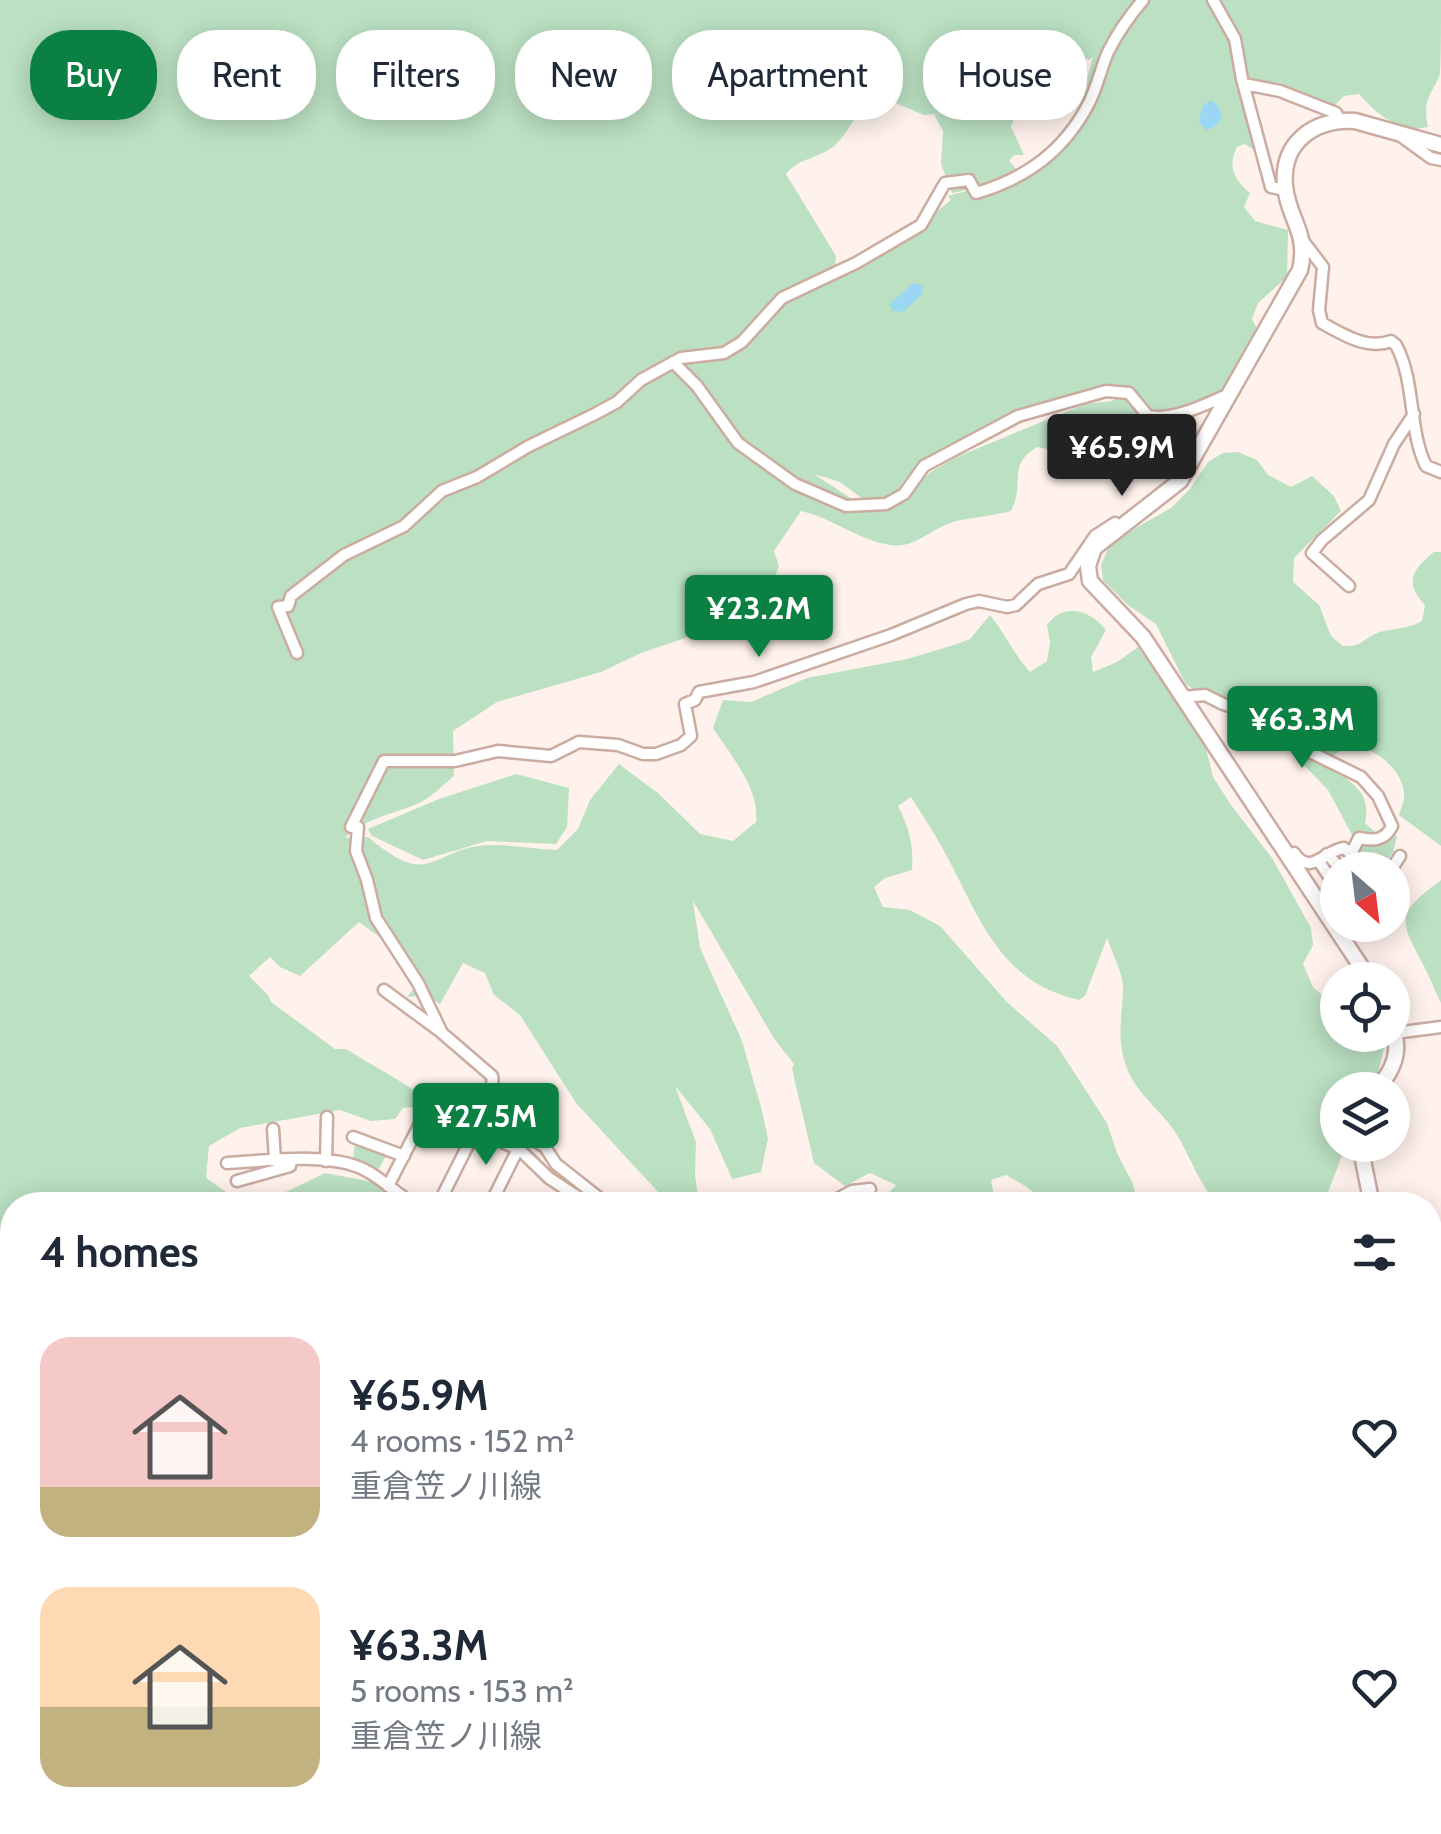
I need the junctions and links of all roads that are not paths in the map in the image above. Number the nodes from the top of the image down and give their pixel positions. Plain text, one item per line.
1 (1144, 0) edge
2 (1212, 0) edge
3 (1244, 84) junction
4 (1340, 120) junction
5 (1397, 133) junction
6 (1441, 145) edge
7 (1441, 160) edge
8 (1285, 190) junction
9 (1304, 242) junction
10 (673, 362) junction
11 (1232, 394) junction
12 (1415, 413) junction
13 (1441, 472) edge
14 (1118, 528) junction
15 (1349, 586) dead end
16 (297, 653) dead end
17 (1183, 697) junction
18 (1271, 832) junction
19 (1352, 852) edge
20 (1320, 858) edge
21 (1358, 962) edge
22 (384, 990) dead end
23 (1441, 1027) edge
24 (1410, 1029) edge
25 (442, 1033) junction
26 (327, 1118) dead end
27 (273, 1129) dead end
28 (476, 1129) junction
29 (353, 1136) dead end
30 (518, 1149) junction
31 (404, 1156) junction
32 (275, 1160) junction
33 (291, 1160) junction
34 (326, 1161) junction
35 (1363, 1162) edge
36 (227, 1163) dead end
37 (237, 1181) dead end
38 (388, 1186) junction
39 (870, 1188) dead end
40 (397, 1192) edge
41 (444, 1192) edge
42 (496, 1192) edge
43 (570, 1192) edge
44 (592, 1192) edge
45 (860, 1192) edge
46 (1369, 1192) edge

1 - 10 street
2 - 3 street
3 - 4 street
3 - 8 street
4 - 5 main road
4 - 8 main road
5 - 6 main road
5 - 7 street
8 - 9 main road
9 - 11 main road
9 - 12 street
10 - 11 street
10 - 16 street
11 - 14 main road
12 - 13 street
12 - 15 street
14 - 17 main road
14 - 25 street
17 - 18 main road
17 - 19 street
18 - 20 street
18 - 21 main road
22 - 25 street
23 - 24 street
25 - 44 street
26 - 34 street
27 - 32 street
28 - 30 street
28 - 31 street
28 - 41 street
29 - 31 street
30 - 42 street
30 - 43 street
31 - 38 street
32 - 33 street
32 - 36 street
33 - 34 street
33 - 37 street
34 - 38 street
35 - 46 main road
38 - 40 street
39 - 45 street

